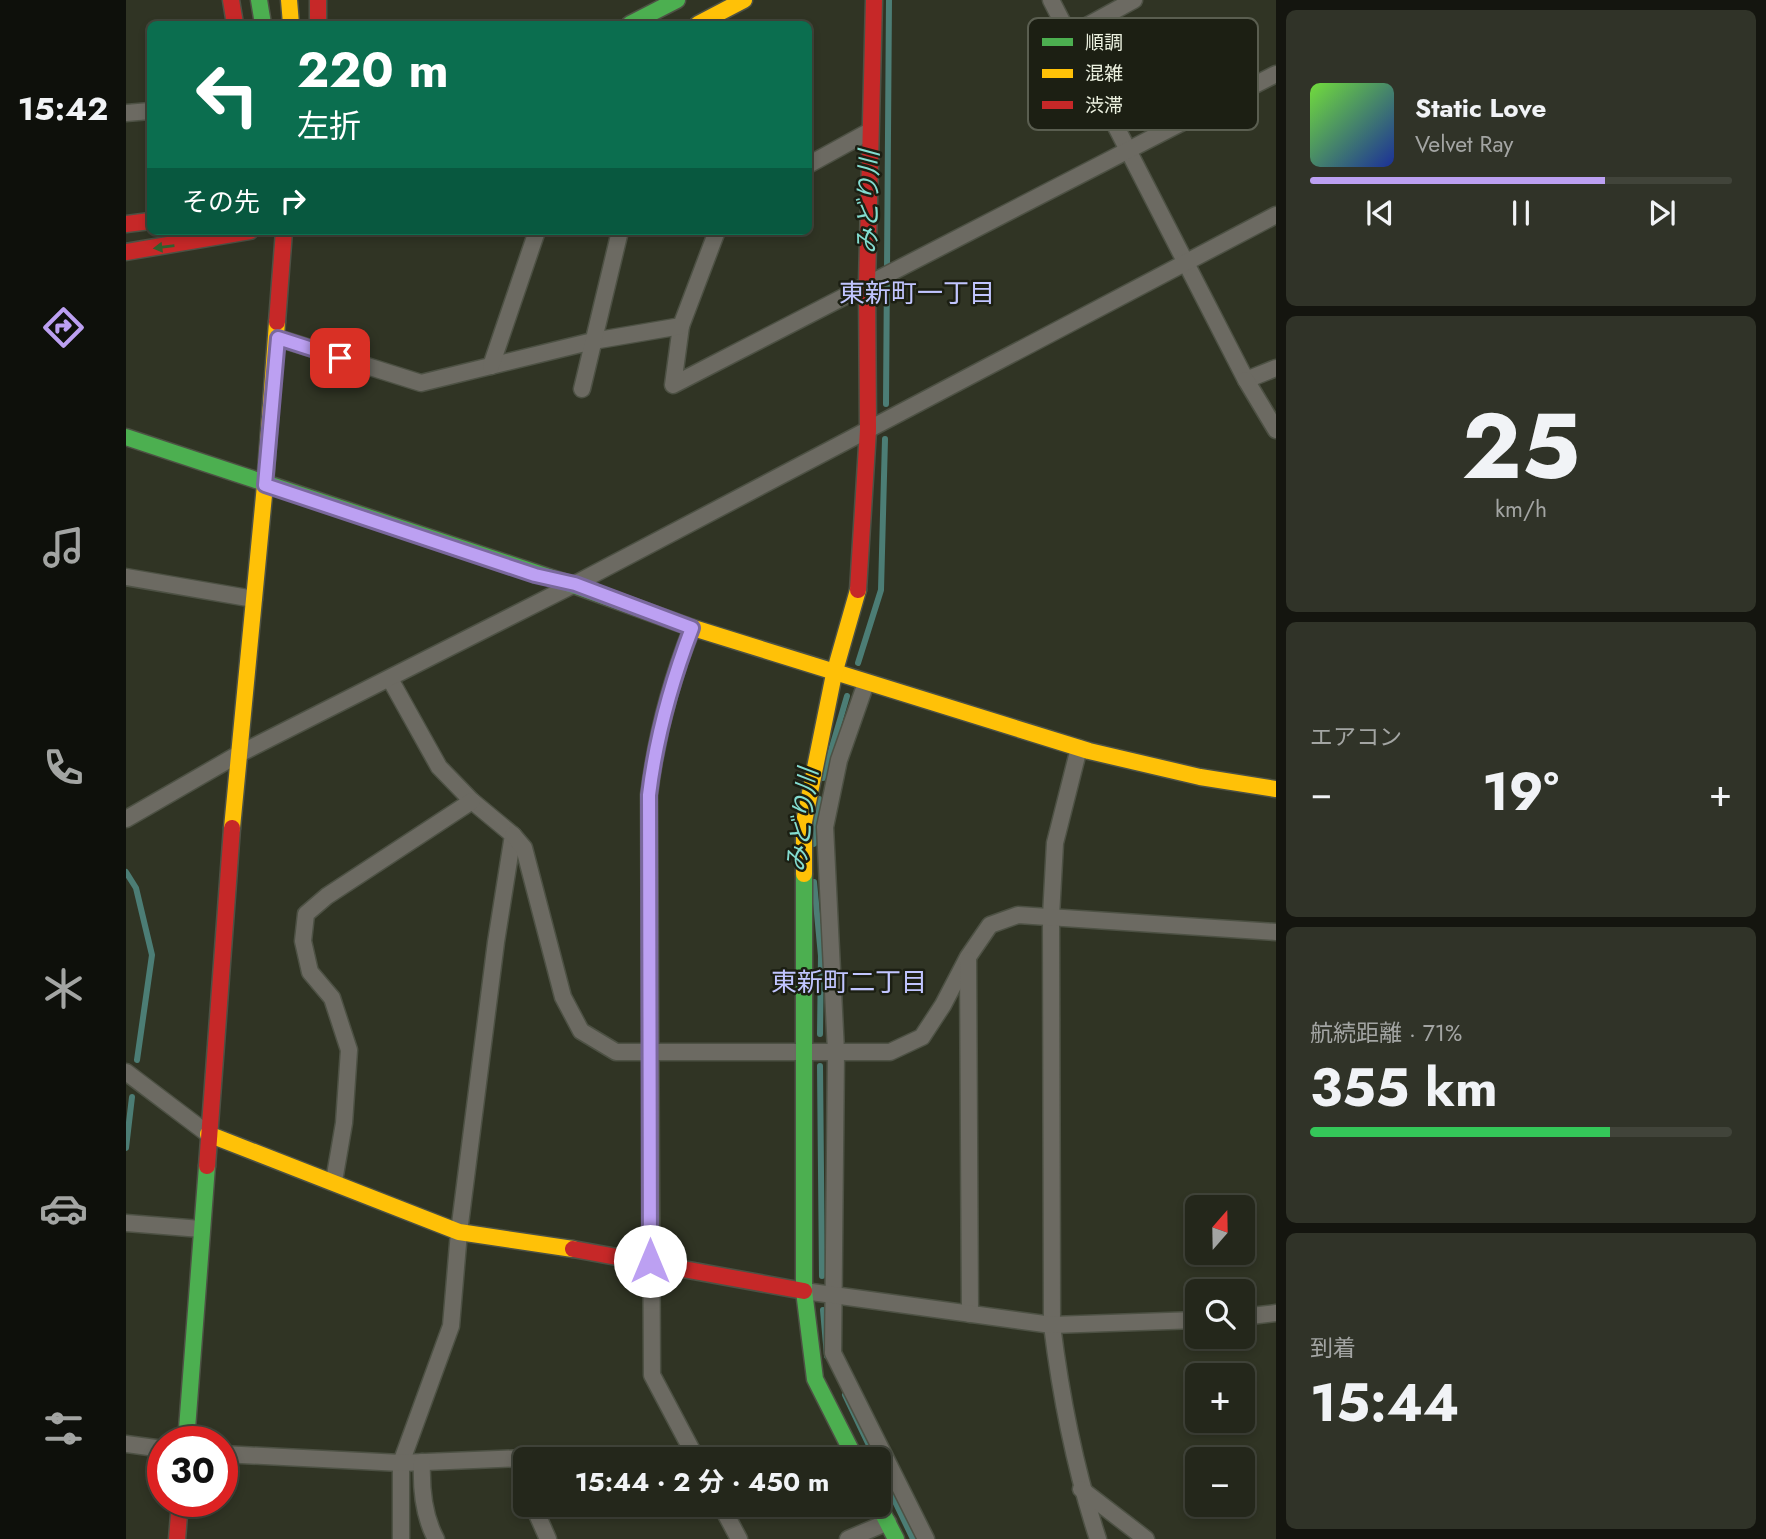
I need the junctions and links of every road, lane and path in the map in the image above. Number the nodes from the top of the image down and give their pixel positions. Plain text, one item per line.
1 (231, 0) edge
2 (289, 0) edge
3 (318, 0) edge
4 (677, 0) edge
5 (744, 0) edge
6 (874, 0) edge
7 (1051, 0) edge
8 (1134, 0) edge
9 (1061, 18) edge
10 (1101, 18) edge
11 (234, 21) edge
12 (291, 21) edge
13 (318, 21) edge
14 (637, 21) edge
15 (704, 21) edge
16 (1276, 74) edge
17 (1258, 83) edge
18 (147, 111) edge
19 (126, 113) edge
20 (1117, 130) edge
21 (1170, 130) edge
22 (870, 131) junction
23 (1128, 152) junction
24 (812, 163) edge
25 (1276, 215) edge
26 (147, 221) edge
27 (126, 224) edge
28 (225, 235) edge
29 (284, 235) edge
30 (536, 235) edge
31 (619, 235) edge
32 (715, 235) edge
33 (126, 251) edge
34 (1185, 263) junction
35 (871, 281) junction
36 (681, 326) junction
37 (278, 338) junction
38 (593, 341) junction
39 (491, 366) junction
40 (1276, 368) edge
41 (1246, 380) junction
42 (582, 389) dead end
43 (868, 430) junction
44 (1276, 430) edge
45 (126, 437) edge
46 (265, 485) junction
47 (126, 577) edge
48 (575, 584) junction
49 (254, 599) junction
50 (692, 628) junction
51 (834, 674) junction
52 (390, 680) junction
53 (866, 684) junction
54 (1079, 748) junction
55 (237, 755) junction
56 (1276, 789) edge
57 (472, 801) junction
58 (126, 819) edge
59 (513, 835) junction
60 (1051, 916) junction
61 (1276, 932) edge
62 (968, 957) junction
63 (804, 1050) junction
64 (652, 1051) junction
65 (836, 1052) junction
66 (126, 1072) edge
67 (208, 1134) junction
68 (334, 1181) junction
69 (128, 1224) edge
70 (201, 1229) junction
71 (459, 1232) junction
72 (650, 1261) junction
73 (804, 1290) junction
74 (832, 1294) junction
75 (1276, 1313) edge
76 (970, 1314) junction
77 (1255, 1315) edge
78 (1185, 1320) edge
79 (1052, 1325) junction
80 (187, 1426) edge
81 (126, 1444) edge
82 (147, 1447) edge
83 (690, 1447) edge
84 (849, 1447) edge
85 (238, 1455) edge
86 (513, 1458) edge
87 (422, 1462) junction
88 (401, 1463) junction
89 (1081, 1489) junction
90 (179, 1517) edge
91 (538, 1517) edge
92 (727, 1517) edge
93 (885, 1517) edge
94 (888, 1522) junction
95 (177, 1539) edge
96 (401, 1539) edge
97 (436, 1539) edge
98 (548, 1539) edge
99 (739, 1539) edge
100 (848, 1539) edge
101 (897, 1539) edge
102 (926, 1539) edge
103 (1098, 1539) edge
104 (1146, 1539) edge

1 - 11 main road
2 - 12 main road
3 - 13 main road
4 - 14 main road
5 - 15 main road
6 - 22 main road
7 - 9 street
8 - 10 street
16 - 17 street
18 - 19 street
20 - 23 street
21 - 23 street
22 - 24 street
22 - 35 main road
23 - 34 street
23 - 35 street
25 - 34 street
26 - 27 main road
28 -> 33 main road
29 - 37 main road
30 - 39 street
31 - 38 street
32 - 36 street
34 - 41 street
34 - 43 street
35 - 36 street
35 - 43 main road
36 - 38 street
37 - 39 street
37 - 46 main road
38 - 39 street
38 - 42 street
40 - 41 street
41 - 44 street
43 - 48 street
43 - 51 main road
45 - 46 main road
46 - 48 main road
46 - 49 main road
47 - 49 street
48 - 50 main road
48 - 52 street
49 - 55 main road
50 - 51 main road
50 - 64 street
51 - 53 main road
51 - 63 main road
52 - 55 street
52 - 57 street
53 - 54 main road
53 - 65 street
54 - 56 main road
54 - 60 street
55 - 58 street
55 - 67 main road
57 - 59 street
57 - 68 street
59 - 64 street
59 - 71 street
60 - 61 street
60 - 62 street
60 - 79 street
62 - 65 street
62 - 76 street
63 - 64 street
63 - 65 street
63 - 73 main road
64 - 72 street
65 - 74 street
66 - 67 street
67 - 68 main road
67 - 70 main road
68 - 71 main road
69 - 70 street
70 - 80 main road
71 - 72 main road
71 - 88 street
72 - 73 main road
72 - 83 street
73 - 74 street
73 - 84 main road
74 - 76 street
74 - 102 street
75 - 77 street
76 - 79 street
78 - 79 street
79 - 89 street
81 - 82 street
85 - 88 street
86 - 87 street
87 - 88 street
87 - 97 street
88 - 96 street
89 - 103 street
89 - 104 street
90 - 95 main road
91 - 98 street
92 - 99 street
93 - 94 main road
94 - 100 street
94 - 101 main road

